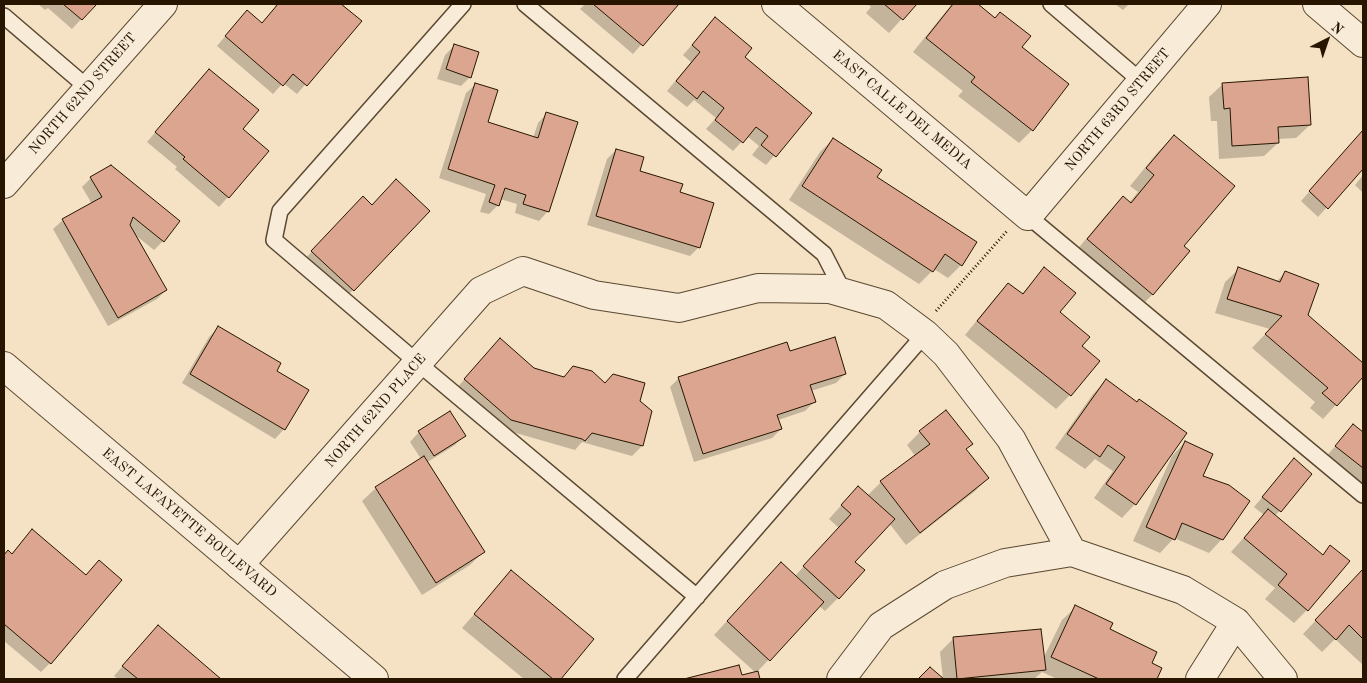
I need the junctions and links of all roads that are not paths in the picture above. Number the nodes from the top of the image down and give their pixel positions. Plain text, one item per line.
1 (162, 4) edge
2 (464, 4) edge
3 (525, 4) edge
4 (776, 4) edge
5 (1051, 4) edge
6 (1207, 4) edge
7 (1317, 4) edge
8 (4, 16) edge
9 (1363, 43) edge
10 (1142, 82) junction
11 (88, 88) junction
12 (4, 184) edge
13 (1023, 212) junction
14 (844, 293) junction
15 (922, 332) junction
16 (418, 363) junction
17 (4, 366) edge
18 (1363, 495) edge
19 (1072, 552) junction
20 (239, 565) junction
21 (697, 597) junction
22 (1236, 622) junction
23 (374, 679) edge
24 (626, 679) edge
25 (841, 679) edge
26 (1200, 679) edge
27 (1283, 679) edge

1 - 11 street, NORTH 62ND STREET
2 - 16 lane
3 - 14 lane
4 - 13 street, EAST CALLE DEL MEDIA
5 - 10 lane
6 - 10 street, NORTH 63RD STREET
7 - 9 street
8 - 11 lane
10 - 13 street, NORTH 63RD STREET
11 - 12 street, NORTH 62ND STREET
13 - 18 lane
14 - 15 street
14 - 16 street, NORTH 62ND PLACE
15 - 19 street
15 - 21 lane
16 - 20 street, NORTH 62ND PLACE
16 - 21 lane
17 - 20 street, EAST LAFAYETTE BOULEVARD
19 - 22 street
19 - 25 street
20 - 23 street, EAST LAFAYETTE BOULEVARD
21 - 24 lane
22 - 26 street
22 - 27 street

